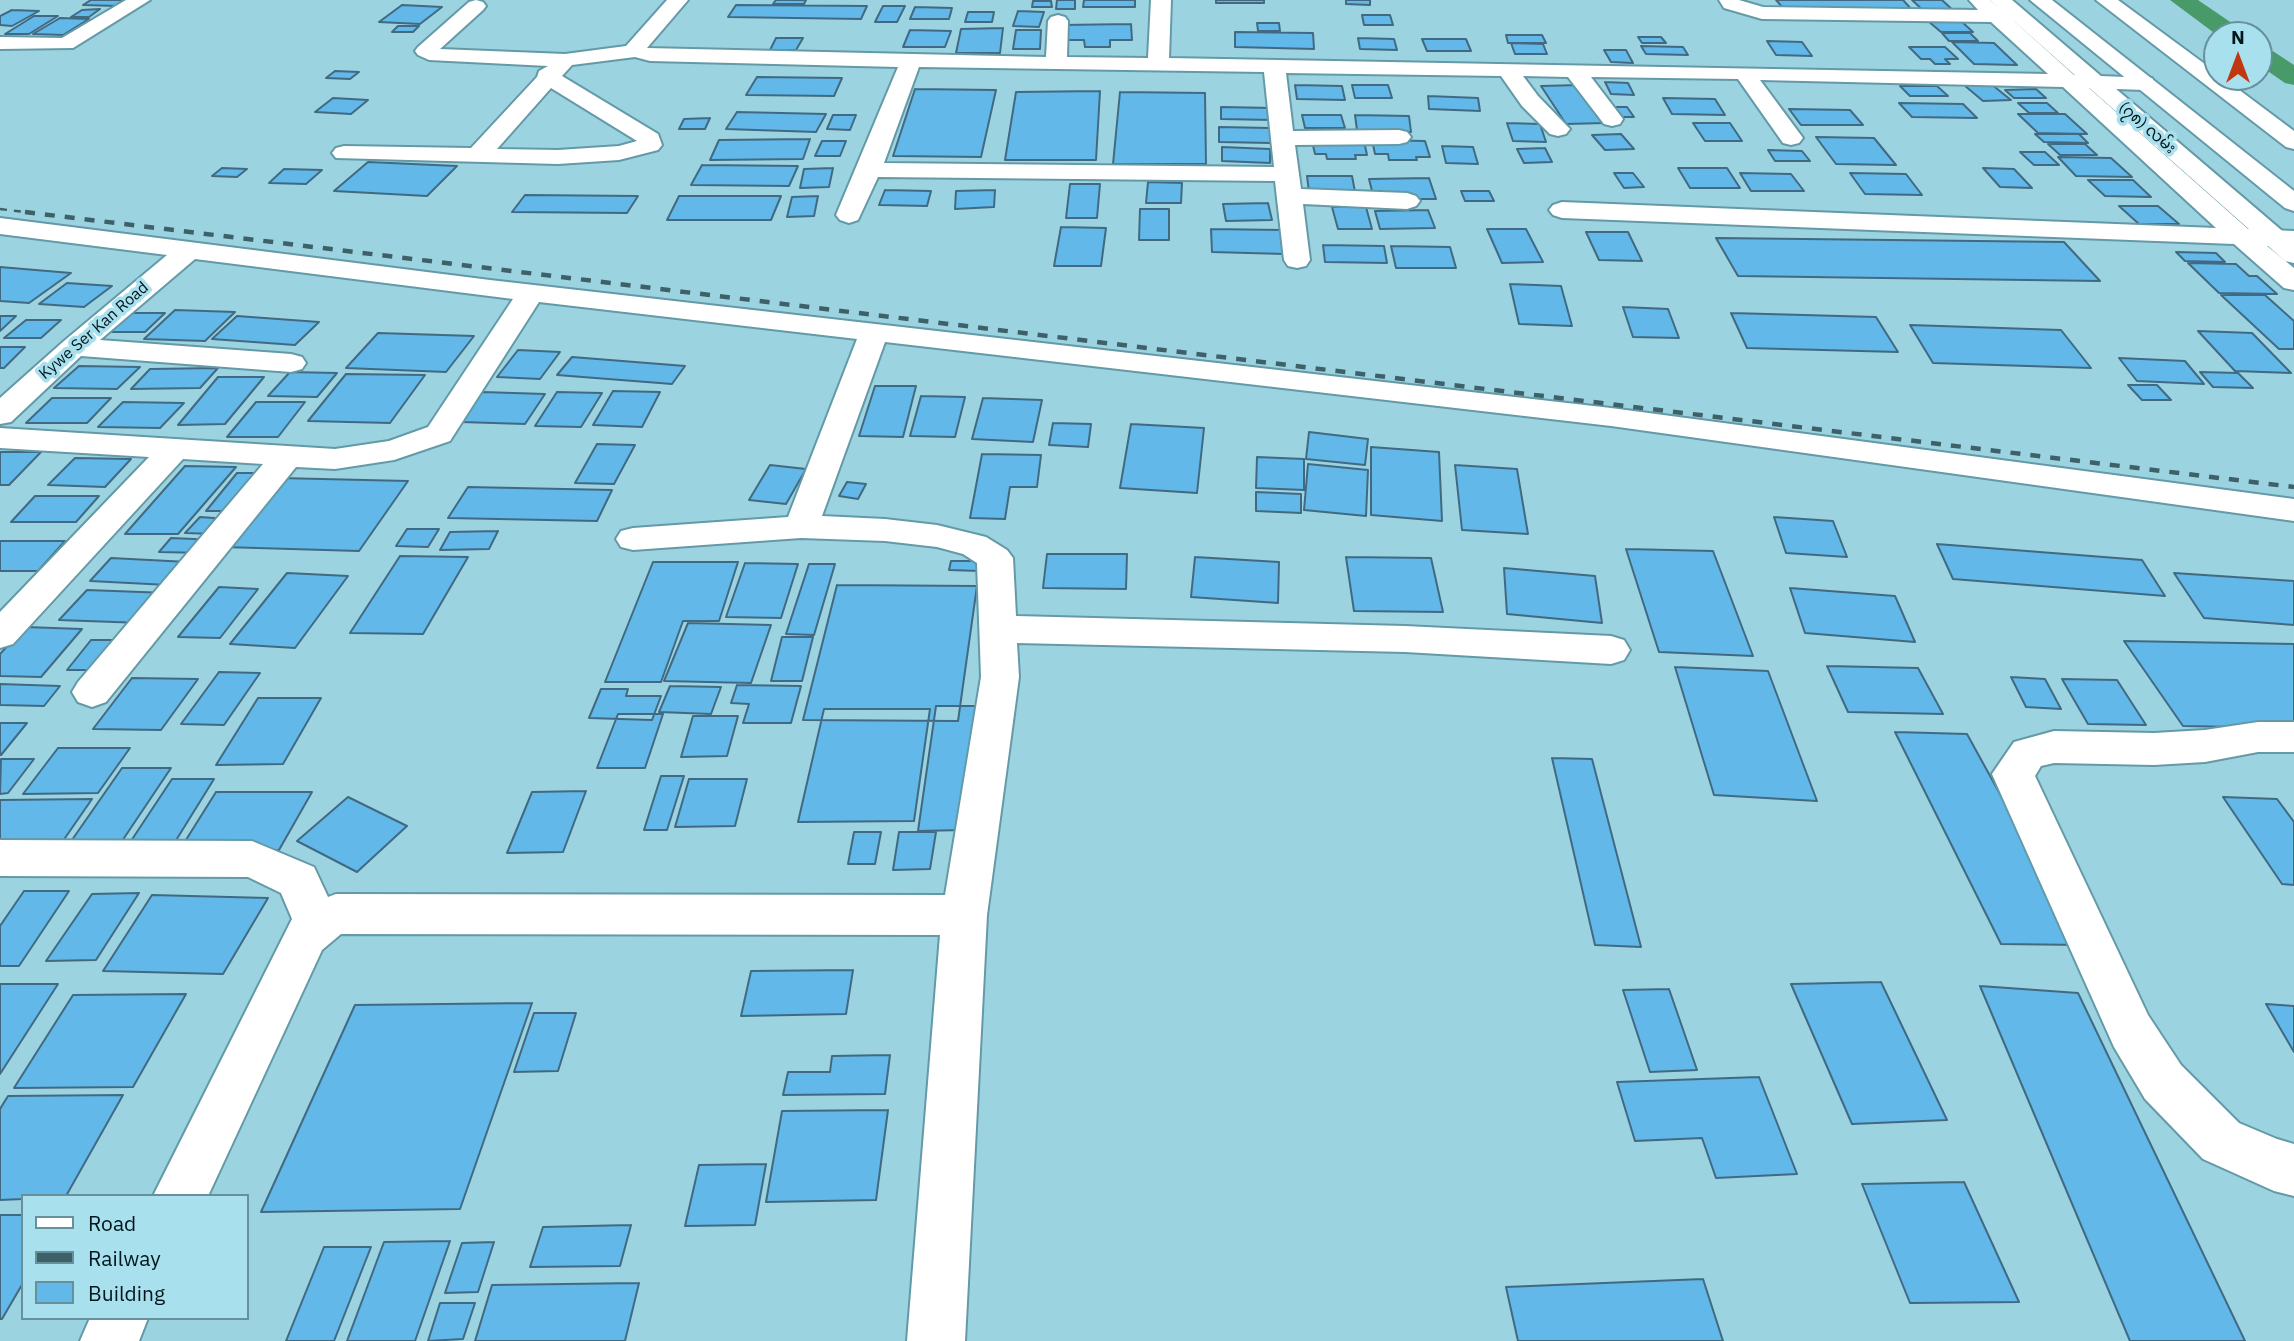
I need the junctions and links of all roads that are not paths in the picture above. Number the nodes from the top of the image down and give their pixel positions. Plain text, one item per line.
1 (140, 0) edge
2 (678, 0) edge
3 (1161, 0) edge
4 (1729, 0) edge
5 (1979, 0) edge
6 (2040, 0) edge
7 (2106, 0) edge
8 (476, 6) dead end
9 (2006, 11) edge
10 (1058, 21) dead end
11 (0, 43) edge
12 (636, 51) junction
13 (565, 60) junction
14 (911, 61) junction
15 (1056, 63) junction
16 (1158, 64) junction
17 (1274, 65) junction
18 (1507, 69) junction
19 (1574, 70) junction
20 (1744, 73) junction
21 (547, 76) junction
22 (2081, 80) junction
23 (2144, 83) junction
24 (1612, 119) dead end
25 (1558, 129) dead end
26 (1399, 137) dead end
27 (1282, 138) junction
28 (1791, 138) dead end
29 (2294, 142) edge
30 (344, 153) dead end
31 (478, 155) junction
32 (869, 170) junction
33 (1289, 185) junction
34 (1407, 201) dead end
35 (2294, 204) edge
36 (1562, 210) dead end
37 (849, 215) dead end
38 (0, 226) edge
39 (2241, 237) junction
40 (2288, 244) edge
41 (189, 250) junction
42 (1297, 260) dead end
43 (2294, 282) edge
44 (531, 293) junction
45 (875, 331) junction
46 (74, 347) junction
47 (291, 363) dead end
48 (0, 415) edge
49 (0, 438) edge
50 (177, 447) junction
51 (287, 457) junction
52 (2294, 510) edge
53 (801, 527) junction
54 (633, 539) dead end
55 (998, 629) junction
56 (0, 635) edge
57 (1611, 650) dead end
58 (92, 692) dead end
59 (2294, 737) edge
60 (0, 858) edge
61 (964, 915) junction
62 (317, 923) junction
63 (2294, 1170) edge
64 (181, 1194) edge
65 (119, 1320) edge
66 (109, 1341) edge
67 (936, 1341) edge

1 - 11 street
2 - 12 street
3 - 16 street
4 - 9 street
5 - 9 street
6 - 23 street, (၇၈) လမ်း
7 - 29 street
8 - 13 street
9 - 22 street
10 - 15 street
12 - 13 street
12 - 14 street
13 - 21 street
14 - 15 street
14 - 32 street
15 - 16 street
16 - 17 street
17 - 18 street
17 - 27 street
18 - 19 street
18 - 25 street
19 - 20 street
19 - 24 street
20 - 22 street
20 - 28 street
21 - 31 street
21 - 31 street
22 - 23 street
22 - 39 street
22 - 40 street, (၇၈) လမ်း
23 - 35 street, (၇၈) လမ်း
26 - 27 street
27 - 33 street
30 - 31 street
32 - 33 street
32 - 37 street
33 - 34 street
33 - 42 street
36 - 39 street
38 - 41 street
39 - 40 street
39 - 43 street
41 - 44 street
41 - 46 street, Kywe Ser Kan Road
44 - 45 street
44 - 51 street
45 - 52 street
45 - 53 street
46 - 47 street
46 - 48 street, Kywe Ser Kan Road
49 - 50 street
50 - 51 street
50 - 56 street
51 - 58 street
53 - 54 street
53 - 55 street
55 - 57 street
55 - 61 street
59 - 63 street
60 - 62 street
61 - 62 street
61 - 67 street
62 - 64 street
65 - 66 street

